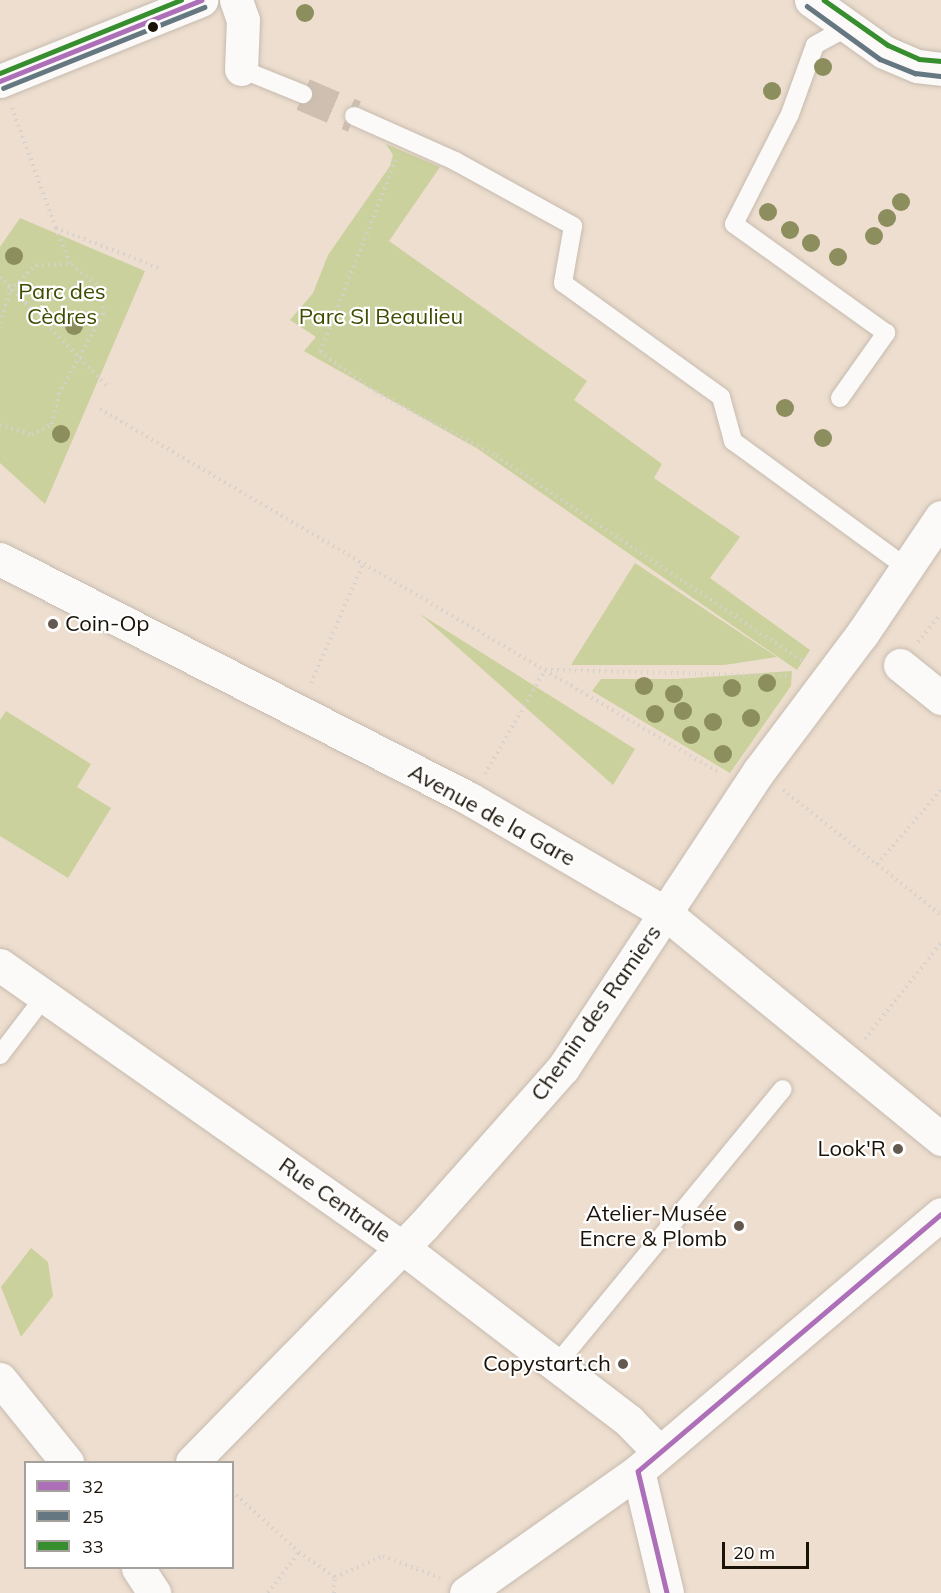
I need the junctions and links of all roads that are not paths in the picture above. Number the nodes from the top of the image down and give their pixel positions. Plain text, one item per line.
1 (201, 0) edge
2 (236, 0) edge
3 (811, 0) edge
4 (846, 28) junction
5 (241, 69) joint
6 (941, 69) edge
7 (0, 81) edge
8 (303, 94) tunnel mouth
9 (354, 116) tunnel mouth
10 (840, 398) dead end
11 (941, 517) edge
12 (0, 559) edge
13 (907, 568) junction
14 (900, 665) dead end
15 (941, 698) edge
16 (665, 913) junction
17 (0, 965) edge
18 (45, 996) junction
19 (0, 1055) edge
20 (783, 1089) dead end
21 (941, 1138) edge
22 (941, 1214) edge
23 (403, 1248) junction
24 (556, 1365) junction
25 (0, 1379) edge
26 (66, 1461) edge
27 (193, 1461) edge
28 (648, 1461) junction
29 (139, 1569) edge
30 (468, 1592) edge
31 (154, 1593) edge
32 (667, 1593) edge

1 - 7 street
2 - 5 street
3 - 4 street
4 - 6 street
4 - 10 lane
5 - 8 lane
9 - 13 lane
11 - 13 street, Chemin des Ramiers
12 - 16 street, Avenue de la Gare
13 - 16 street, Chemin des Ramiers
14 - 15 street
16 - 21 street, Avenue de la Gare
16 - 23 street, Chemin des Ramiers
17 - 18 street, Rue Centrale
18 - 19 lane
18 - 23 street, Rue Centrale
20 - 24 lane
22 - 28 street
23 - 24 street, Rue Centrale
23 - 27 street, Chemin des Ramiers
24 - 28 street, Rue Centrale
25 - 26 street
28 - 30 street
28 - 32 street
29 - 31 street

